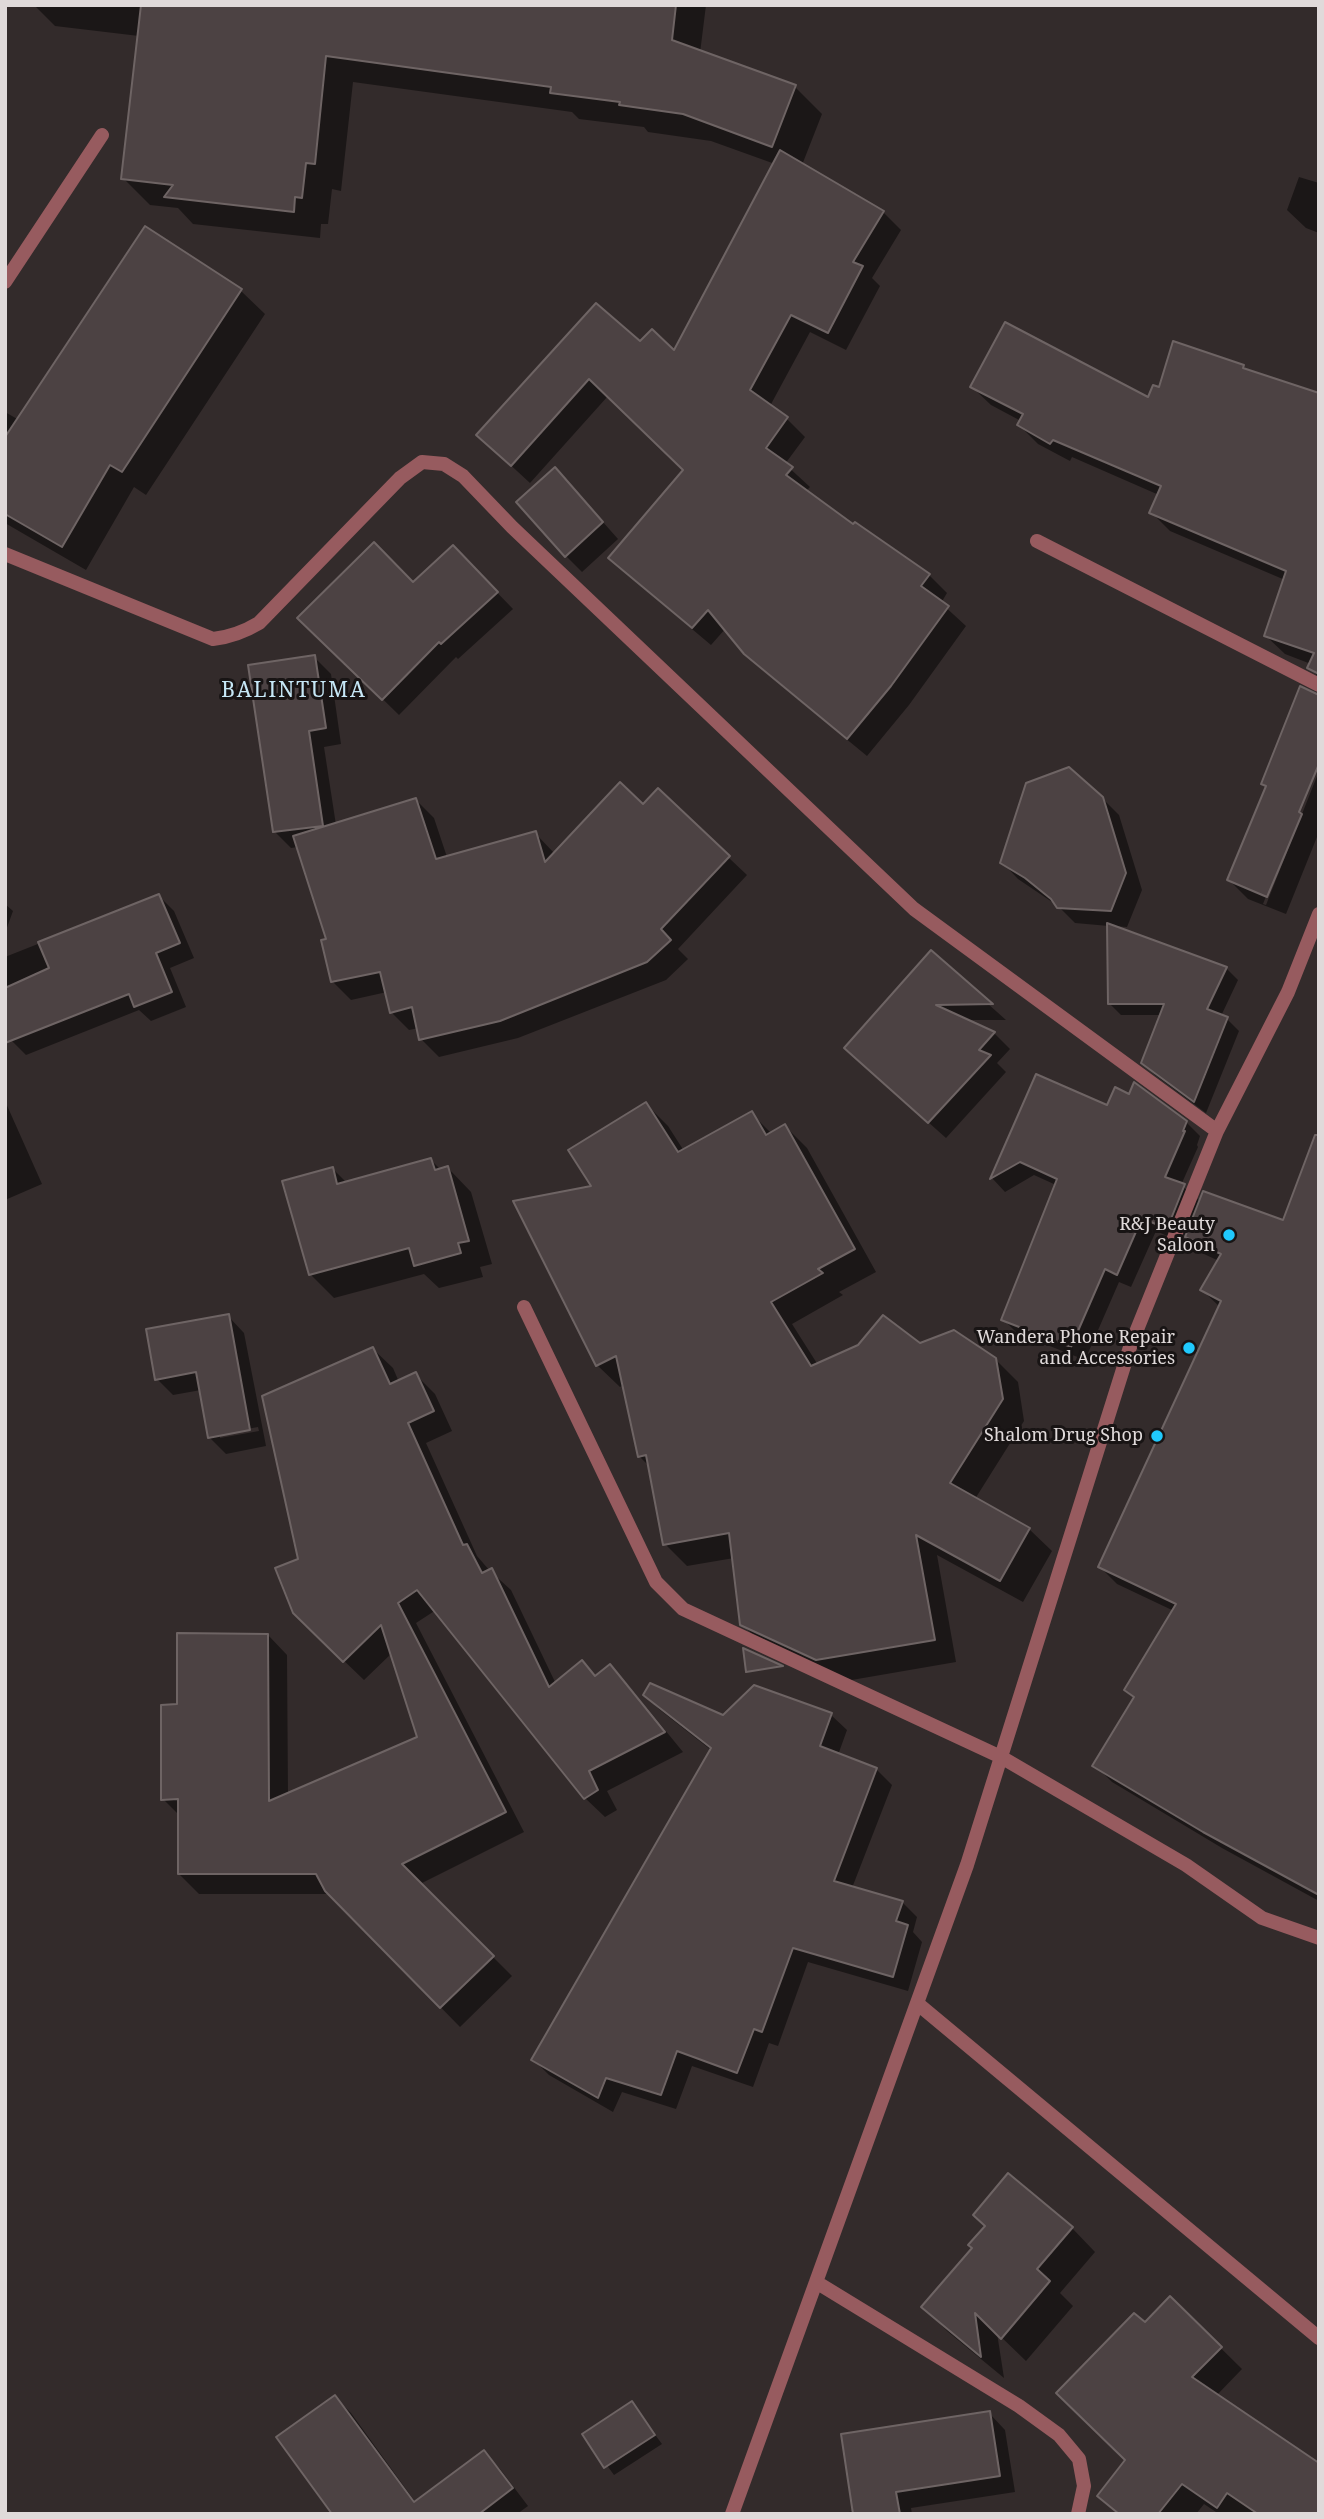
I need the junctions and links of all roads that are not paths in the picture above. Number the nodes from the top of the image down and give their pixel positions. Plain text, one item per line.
1 (102, 135) dead end
2 (5, 282) edge
3 (1037, 541) dead end
4 (5, 554) edge
5 (1319, 685) edge
6 (1319, 914) edge
7 (1217, 1131) junction
8 (524, 1307) dead end
9 (1001, 1757) junction
10 (1319, 1938) edge
11 (918, 2004) junction
12 (816, 2282) junction
13 (1319, 2338) edge
14 (732, 2514) edge
15 (1078, 2514) edge

1 - 2 street
3 - 5 street
4 - 7 street
6 - 7 street
7 - 9 street
8 - 9 street
9 - 10 street
9 - 11 street
11 - 12 street
11 - 13 street
12 - 14 street
12 - 15 street

